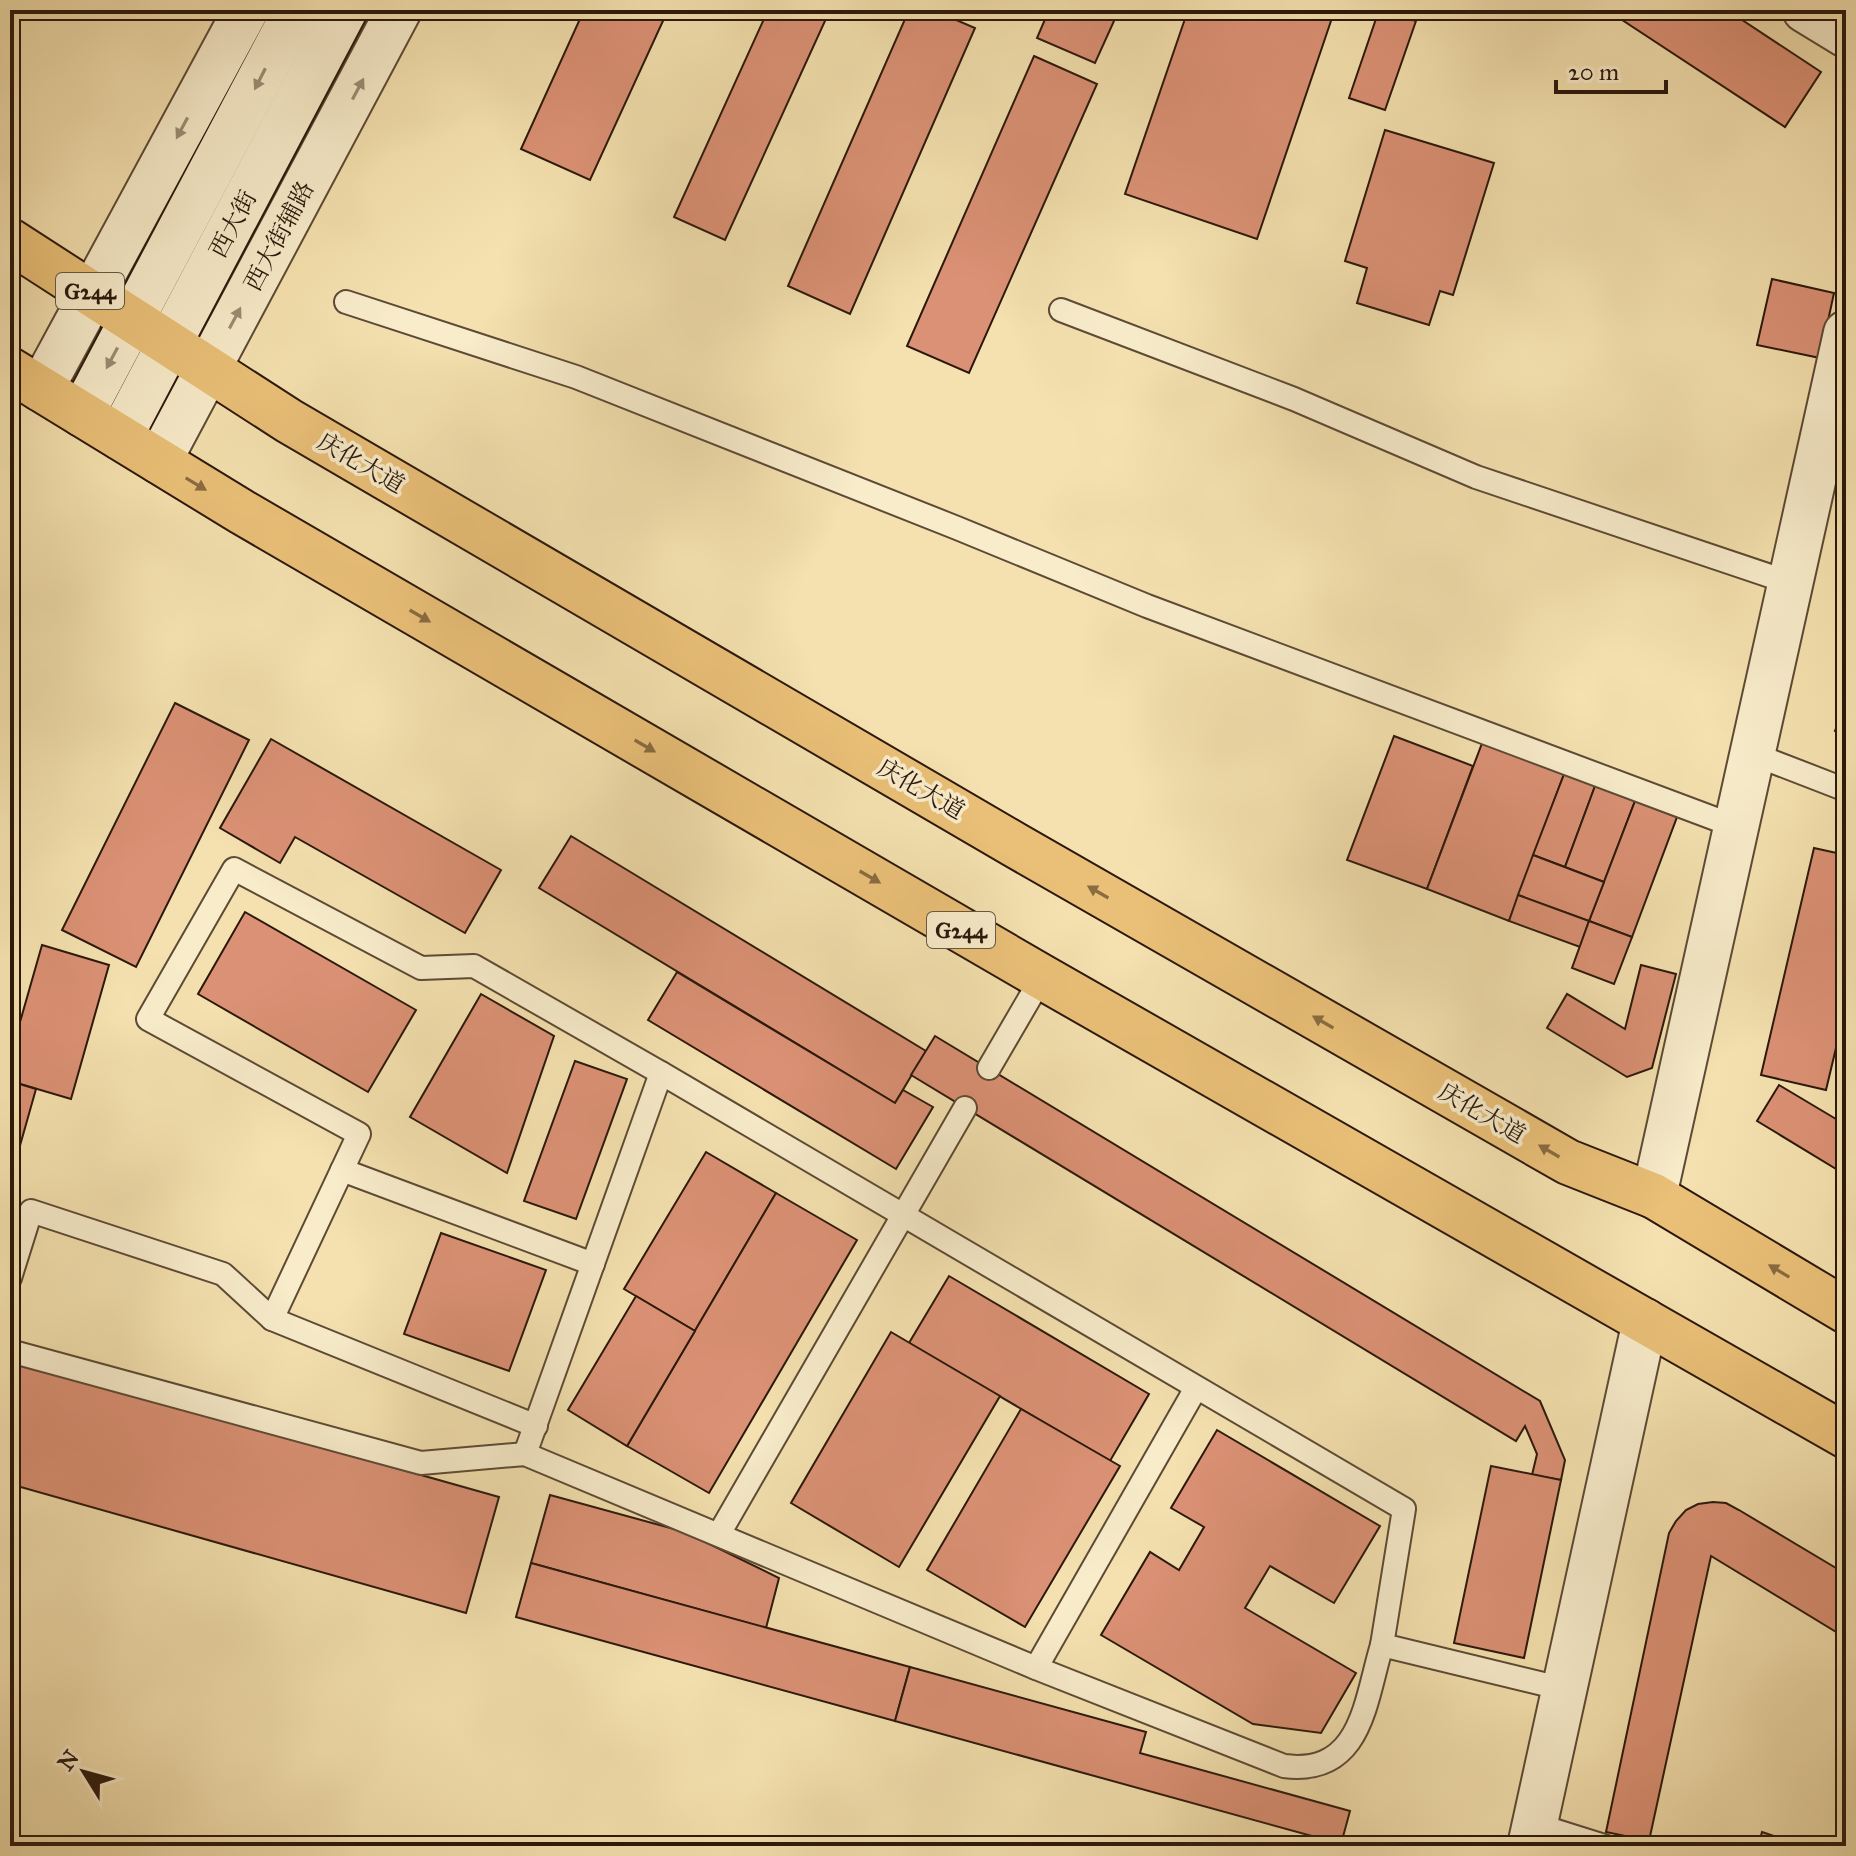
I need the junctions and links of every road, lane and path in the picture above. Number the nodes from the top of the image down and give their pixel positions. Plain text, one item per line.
1 (246, 10) edge
2 (296, 10) edge
3 (345, 10) edge
4 (399, 10) edge
5 (1805, 10) edge
6 (1846, 35) edge
7 (10, 241) edge
8 (93, 293) junction
9 (346, 302) dead end
10 (1061, 310) dead end
11 (133, 319) junction
12 (1846, 333) edge
13 (170, 343) junction
14 (208, 368) junction
15 (25, 379) edge
16 (82, 414) junction
17 (120, 437) junction
18 (159, 461) junction
19 (1791, 583) junction
20 (1753, 754) junction
21 (1846, 790) edge
22 (1737, 827) junction
23 (1042, 977) junction
24 (989, 1068) dead end
25 (661, 1073) junction
26 (965, 1108) dead end
27 (342, 1170) junction
28 (1654, 1196) junction
29 (903, 1217) junction
30 (593, 1264) junction
31 (10, 1278) edge
32 (1846, 1311) edge
33 (272, 1319) junction
34 (1645, 1321) junction
35 (10, 1351) edge
36 (1196, 1388) junction
37 (536, 1426) junction
38 (1846, 1436) edge
39 (525, 1454) junction
40 (719, 1534) junction
41 (1382, 1645) junction
42 (1036, 1668) junction
43 (1564, 1689) junction
44 (1532, 1835) edge
45 (1604, 1846) edge

1 -> 8 street
2 -> 11 street, 西大街
3 - 13 street, 西大街
14 -> 4 street, 西大街辅路
5 - 6 street
7 - 8 highway, 庆化大道 / G244
8 - 11 highway, 庆化大道 / G244
8 - 15 street
9 - 22 lane
10 - 19 lane
11 - 13 highway, 庆化大道 / G244
11 -> 16 street, 西大街
12 - 19 street
13 - 14 highway, 庆化大道 / G244
13 - 17 street, 西大街
14 - 18 street, 西大街辅路
28 -> 14 highway, 庆化大道 / G244
15 - 16 highway, G244
16 - 17 highway, G244
17 - 18 highway, G244
18 -> 23 highway, G244
19 - 20 street
20 - 21 lane
20 - 22 street
22 - 28 street
23 - 24 lane
23 - 34 highway, G244
25 - 27 lane
25 - 29 lane
25 - 30 lane
26 - 29 lane
27 - 30 lane
27 - 33 lane
32 -> 28 highway, 庆化大道 / G244
29 - 36 lane
29 - 40 lane
30 - 37 lane
31 - 33 lane
33 - 37 lane
34 - 38 highway, G244
34 - 43 street
35 - 39 lane
36 - 41 lane
36 - 42 lane
37 - 39 lane
39 - 40 lane
40 - 42 lane
41 - 42 lane
41 - 43 lane
43 - 44 street
44 - 45 lane

